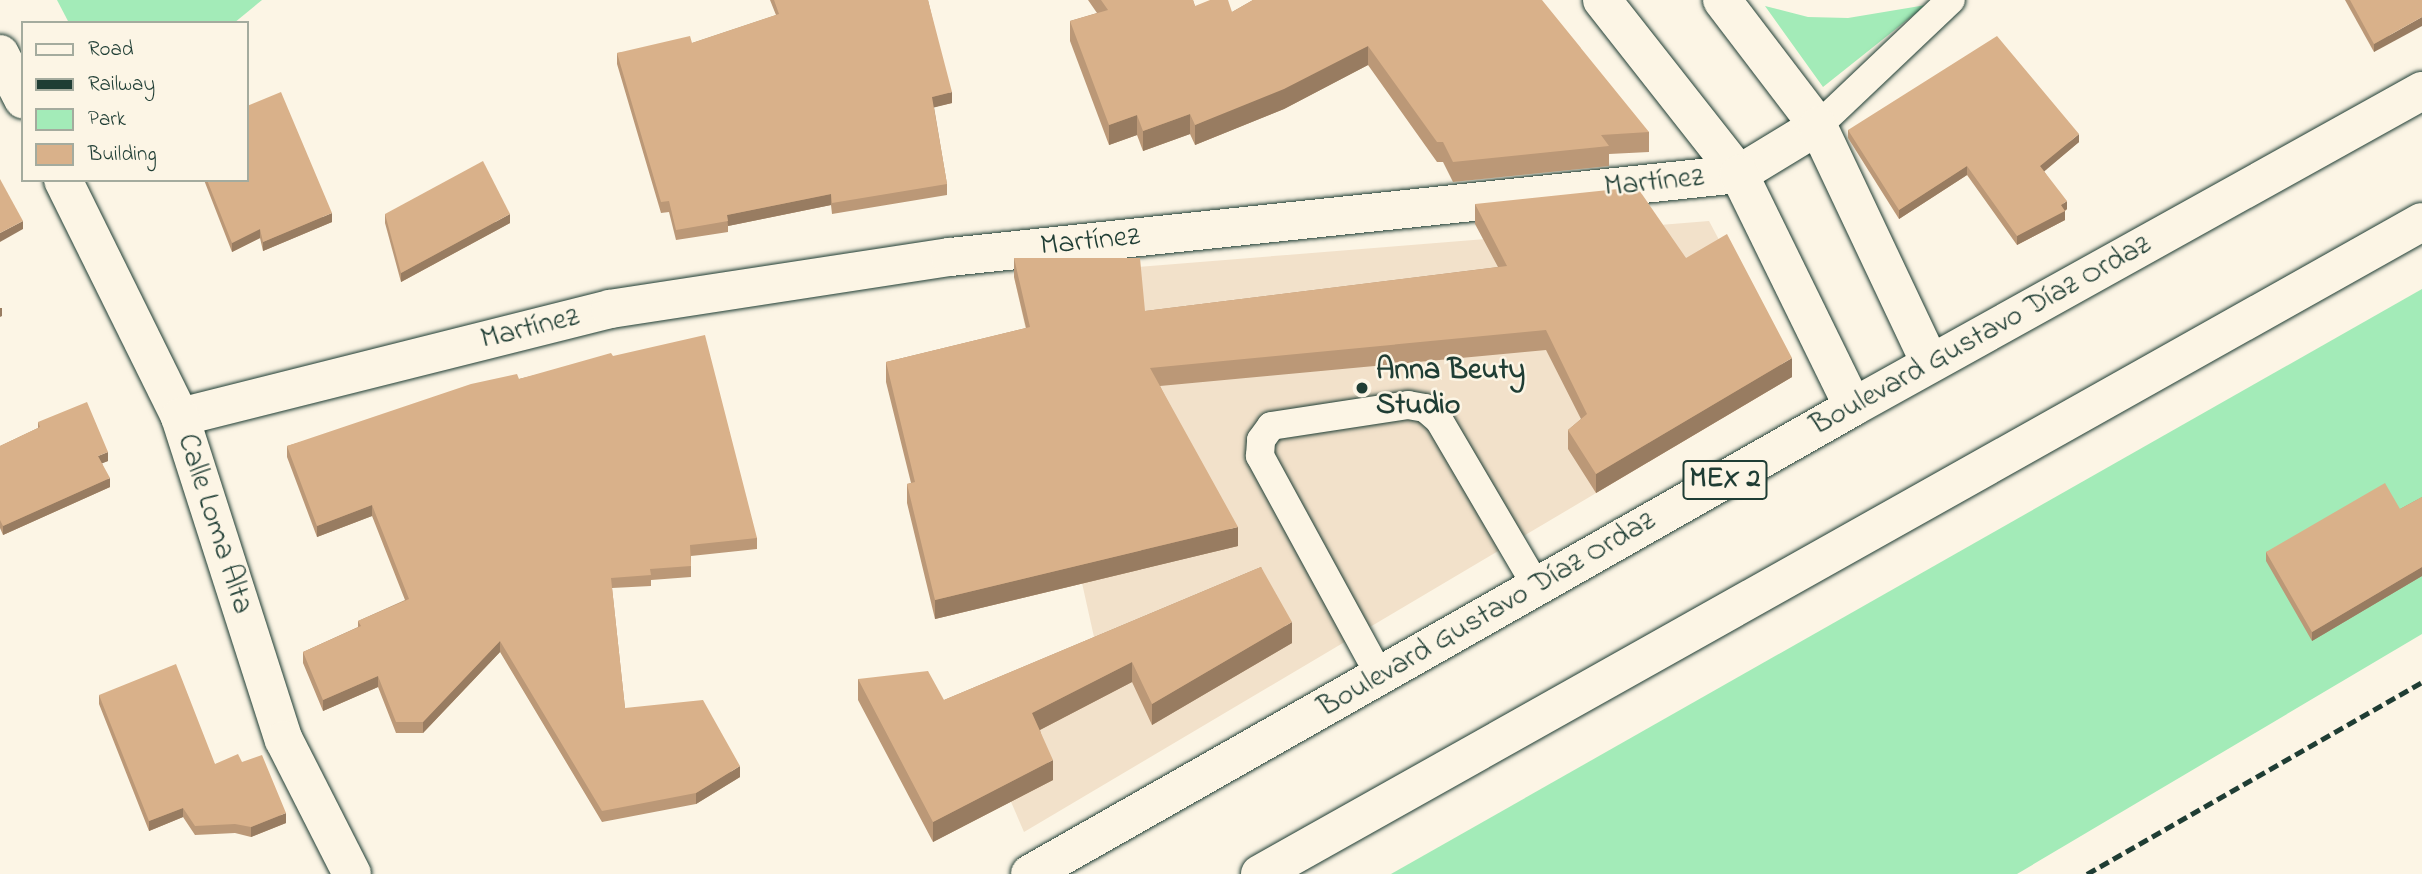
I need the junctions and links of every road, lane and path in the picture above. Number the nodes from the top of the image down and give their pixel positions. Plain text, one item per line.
1 (1602, 0) edge
2 (1722, 0) edge
3 (1951, 0) edge
4 (0, 54) edge
5 (2422, 91) edge
6 (21, 96) edge
7 (1818, 126) junction
8 (1740, 174) junction
9 (64, 182) edge
10 (2422, 222) edge
11 (1930, 363) junction
12 (1853, 407) junction
13 (180, 417) junction
14 (1537, 587) junction
15 (1380, 676) junction
16 (352, 874) edge
17 (1030, 874) edge
18 (1260, 874) edge

1 - 8 street
2 - 7 street
3 - 7 lane, Martínez
4 - 6 street
5 - 11 street, Boulevard Gustavo Díaz Ordaz / MEX 2
7 - 8 street, Martínez
7 - 11 street
8 - 12 street
8 - 13 street, Martínez
9 - 13 street, Calle Loma Alta
10 - 18 street
11 - 12 street, Boulevard Gustavo Díaz Ordaz / MEX 2
12 - 14 street, Boulevard Gustavo Díaz Ordaz / MEX 2
13 - 16 street, Calle Loma Alta
14 - 15 street, Boulevard Gustavo Díaz Ordaz / MEX 2
14 - 15 lane
15 - 17 street, Boulevard Gustavo Díaz Ordaz / MEX 2

